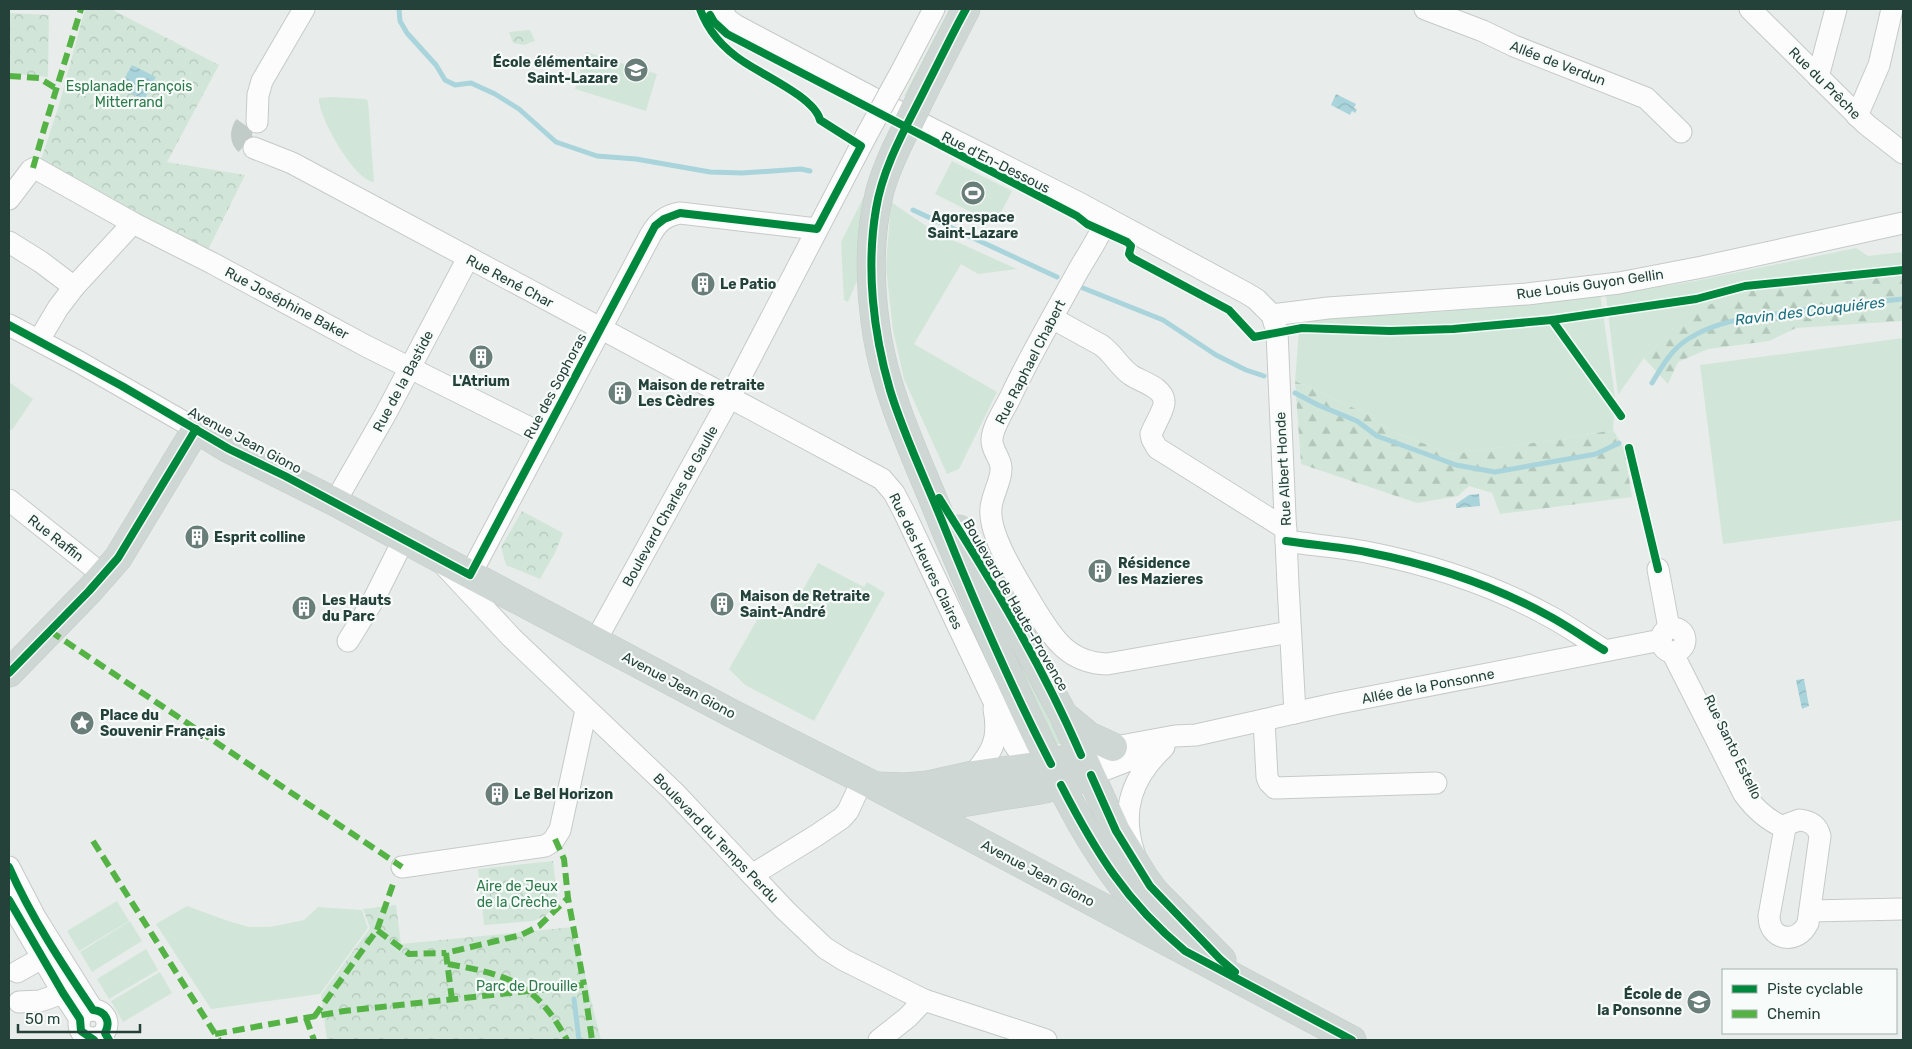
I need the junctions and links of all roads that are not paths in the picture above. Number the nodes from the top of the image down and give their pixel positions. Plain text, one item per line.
1 (304, 9) edge
2 (721, 9) edge
3 (934, 9) edge
4 (944, 9) edge
5 (966, 9) edge
6 (1425, 9) edge
7 (1750, 9) edge
8 (1836, 9) edge
9 (1892, 9) edge
10 (906, 63) junction
11 (1818, 77) junction
12 (1857, 116) junction
13 (1681, 132) dead end
14 (1903, 153) edge
15 (9, 199) edge
16 (1107, 218) junction
17 (133, 223) junction
18 (1903, 223) edge
19 (817, 229) junction
20 (9, 242) edge
21 (468, 258) junction
22 (74, 287) junction
23 (1056, 311) junction
24 (1272, 316) junction
25 (9, 325) edge
26 (600, 328) junction
27 (39, 340) junction
28 (410, 368) junction
29 (730, 397) junction
30 (196, 430) junction
31 (544, 435) junction
32 (922, 470) junction
33 (9, 500) edge
34 (335, 502) junction
35 (1286, 535) junction
36 (404, 540) junction
37 (437, 557) junction
38 (1658, 569) dead end
39 (470, 574) junction
40 (103, 576) junction
41 (1290, 632) junction
42 (596, 640) junction
43 (348, 641) dead end
44 (1671, 642) junction
45 (1604, 650) junction
46 (9, 672) edge
47 (990, 692) junction
48 (586, 710) junction
49 (1295, 713) junction
50 (1063, 714) junction
51 (1264, 720) junction
52 (1196, 735) junction
53 (1113, 747) junction
54 (1164, 747) junction
55 (1064, 771) junction
56 (973, 775) junction
57 (1436, 783) dead end
58 (868, 784) junction
59 (921, 802) junction
60 (1785, 828) junction
61 (9, 867) edge
62 (402, 867) dead end
63 (752, 875) junction
64 (1144, 877) junction
65 (9, 900) edge
66 (1903, 910) edge
67 (1810, 911) junction
68 (1185, 951) junction
69 (42, 958) junction
70 (1220, 959) junction
71 (16, 972) dead end
72 (1256, 989) junction
73 (62, 993) junction
74 (924, 1000) junction
75 (19, 1002) dead end
76 (91, 1032) edge
77 (879, 1040) edge
78 (1046, 1040) edge
79 (1352, 1040) edge

1 - 21 street, Rue René Char
2 - 16 street, Rue d'En-Dessous
3 - 10 street, Boulevard Charles de Gaulle
4 - 10 street, Boulevard Charles de Gaulle
5 - 32 main road, Boulevard de Haute-Provence, bridge
6 - 13 street, Allée de Verdun
7 - 11 street, Rue du Prêche
8 - 11 street
9 - 12 street
10 - 19 street, Boulevard Charles de Gaulle, bridge
11 - 12 street, Rue du Prêche
12 - 14 street, Rue du Prêche
15 - 17 street, Rue Joséphine Baker
16 - 23 street, Rue Raphael Chabert
16 - 24 street, Rue d'En-Dessous
17 - 22 street
17 - 28 street, Rue Joséphine Baker
18 - 24 street, Rue Louis Guyon Gellin
19 - 26 street, Rue des Sophoras
19 - 29 street, Boulevard Charles de Gaulle
20 - 22 street
21 - 26 street, Rue René Char
21 - 28 street, Rue de la Bastide
22 - 27 street
23 - 35 street
23 - 41 street, Rue Raphael Chabert
24 - 35 street, Rue Albert Honde
25 - 27 street, Avenue Jean Giono
26 - 29 street, Rue René Char
26 - 31 street, Rue des Sophoras
27 - 30 street, Avenue Jean Giono
28 - 31 street, Rue Joséphine Baker
28 - 34 street, Rue de la Bastide
29 - 42 street, Boulevard Charles de Gaulle
29 - 47 street, Rue des Heures Claires
30 - 34 main road, Avenue Jean Giono
30 - 40 main road
31 - 39 street, Rue des Sophoras
32 - 50 main road, Boulevard de Haute-Provence
32 - 55 main road, Boulevard de Haute-Provence
33 - 40 street, Rue Raffin
34 - 36 main road, Avenue Jean Giono
35 - 41 street, Rue Albert Honde
35 - 45 street
36 - 37 main road, Avenue Jean Giono
36 - 43 street
37 - 39 main road, Avenue Jean Giono
37 - 48 street, Boulevard du Temps Perdu
38 - 44 street, Rue Santo Estello
39 - 42 main road, Avenue Jean Giono
40 - 46 main road
41 - 49 street, Rue Albert Honde
42 - 58 main road, Avenue Jean Giono
44 - 45 street, Allée de la Ponsonne
44 - 60 street, Rue Santo Estello
45 - 49 street, Allée de la Ponsonne
47 - 55 street, Rue des Heures Claires
47 - 56 street, Rue des Heures Claires
48 - 62 street
48 - 63 street, Boulevard du Temps Perdu
49 - 51 street, Allée de la Ponsonne
50 - 53 main road
50 - 55 main road, Boulevard de Haute-Provence
51 - 52 street, Allée de la Ponsonne
51 - 57 street
52 - 53 street, Allée de la Ponsonne
52 - 54 street, Allée de la Ponsonne
53 - 55 street, Allée de la Ponsonne
54 - 55 street, Allée de la Ponsonne
54 - 64 street
55 - 56 main road
55 - 59 main road
55 - 64 main road
55 - 68 main road
55 - 70 main road
56 - 59 main road
58 - 59 main road
58 - 63 street
59 - 68 main road, Avenue Jean Giono
60 - 67 street
60 - 67 street
61 - 76 street
63 - 74 street, Boulevard du Temps Perdu
64 - 70 main road
65 - 69 street
66 - 67 street
68 - 72 main road, Avenue Jean Giono
69 - 71 street
69 - 73 street
70 - 72 main road
72 - 79 main road, Avenue Jean Giono
73 - 75 street
73 - 76 street
74 - 77 street
74 - 78 street, Boulevard du Temps Perdu

